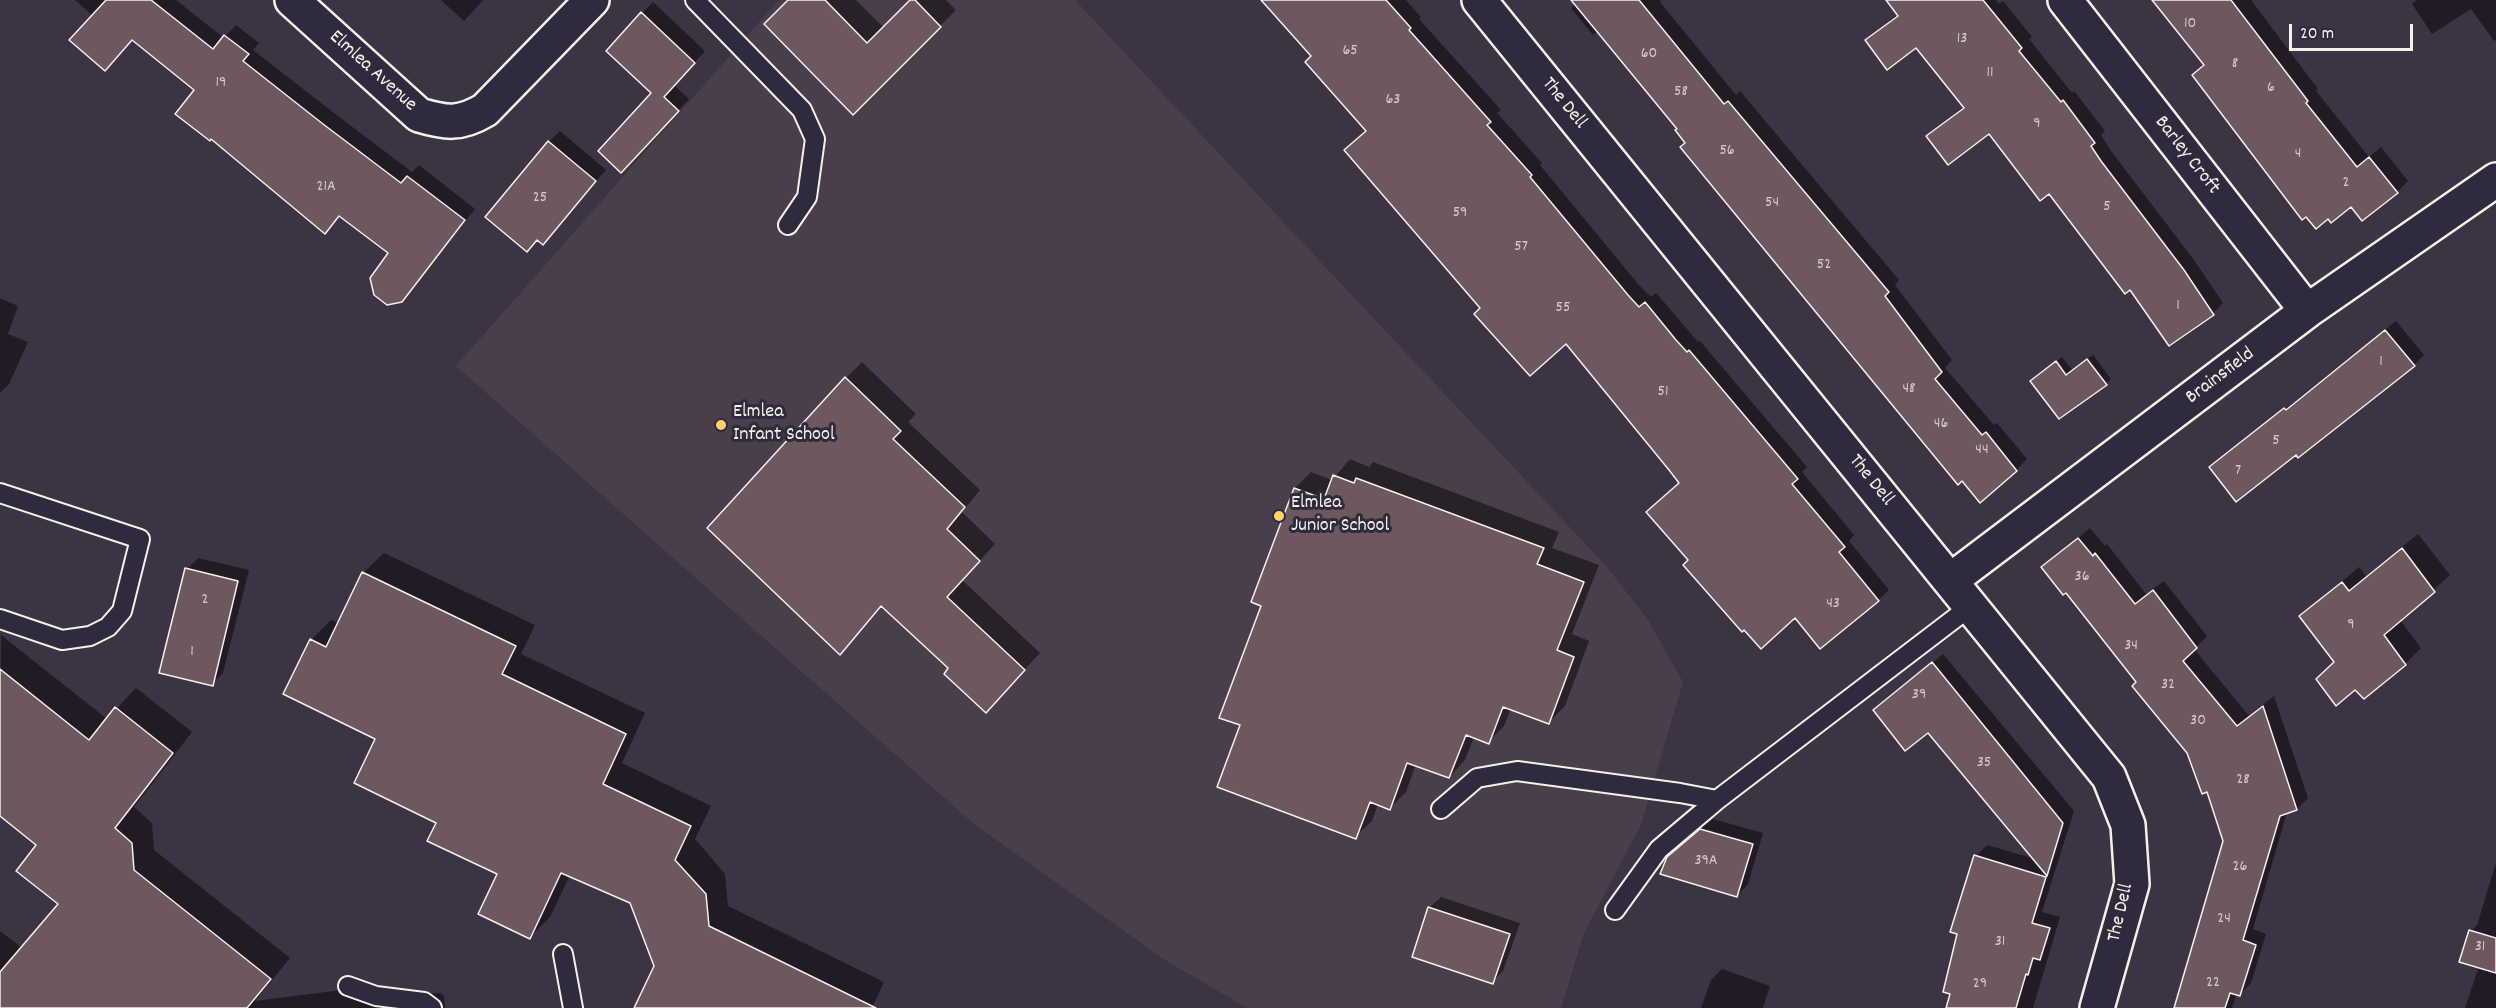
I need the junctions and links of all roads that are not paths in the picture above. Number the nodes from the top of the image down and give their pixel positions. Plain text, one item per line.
1 (292, 0) edge
2 (592, 0) edge
3 (695, 0) edge
4 (1479, 0) edge
5 (2065, 0) edge
6 (2496, 180) edge
7 (788, 225) dead end
8 (2307, 311) junction
9 (0, 493) edge
10 (1951, 580) junction
11 (1971, 606) junction
12 (0, 619) edge
13 (1717, 800) junction
14 (1441, 809) dead end
15 (1615, 910) dead end
16 (563, 954) dead end
17 (348, 986) dead end
18 (432, 1008) edge
19 (573, 1008) edge
20 (2097, 1008) edge

1 - 2 street, Elmlea Avenue
3 - 7 lane
4 - 10 street, The Dell
5 - 8 street, Barley Croft
6 - 8 street, Brainsfield
8 - 10 street, Brainsfield
9 - 12 lane
10 - 11 street, The Dell
11 - 13 lane
11 - 20 street, The Dell
13 - 14 lane
13 - 15 lane
16 - 19 lane
17 - 18 lane

